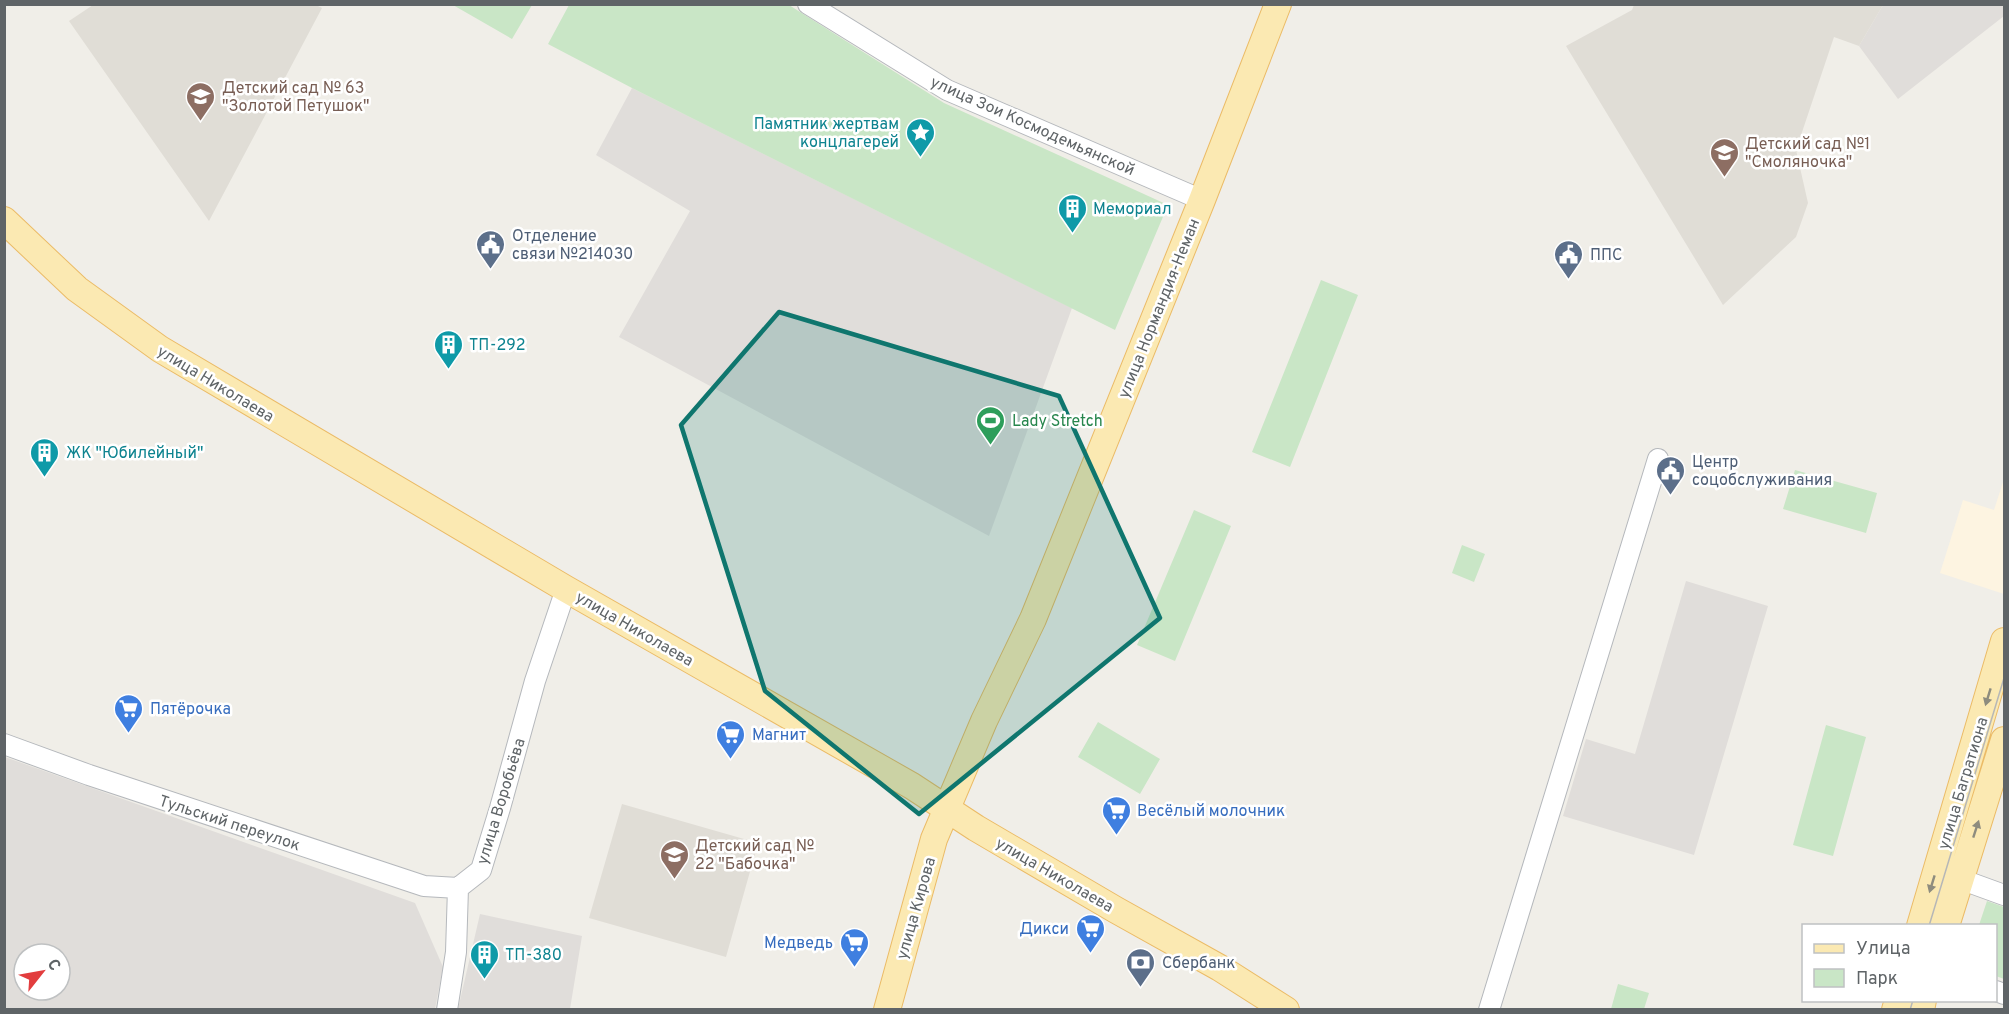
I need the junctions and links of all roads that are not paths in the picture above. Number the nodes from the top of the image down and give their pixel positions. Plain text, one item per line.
1 (808, 4) edge
2 (1278, 4) edge
3 (1202, 200) junction
4 (4, 220) edge
5 (1658, 459) dead end
6 (566, 589) junction
7 (2004, 640) edge
8 (2004, 740) edge
9 (4, 744) edge
10 (947, 808) junction
11 (1960, 879) junction
12 (458, 888) junction
13 (2004, 895) edge
14 (1921, 924) edge
15 (1947, 924) edge
16 (447, 1010) edge
17 (886, 1010) edge
18 (1286, 1010) edge
19 (1489, 1010) edge

1 - 3 street, улица Зои Космодемьянской
2 - 3 main road, улица Нормандия-Неман
3 - 10 main road, улица Нормандия-Неман
4 - 6 main road, улица Николаева
5 - 19 street
6 - 10 main road, улица Николаева
6 - 12 street, улица Воробьёва
7 -> 14 main road, улица Багратиона
11 -> 8 main road, улица Багратиона
9 - 12 street, Тульский переулок
10 - 17 main road, улица Кирова
10 - 18 main road, улица Николаева
11 - 13 street
11 - 15 main road, улица Багратиона
12 - 16 street

